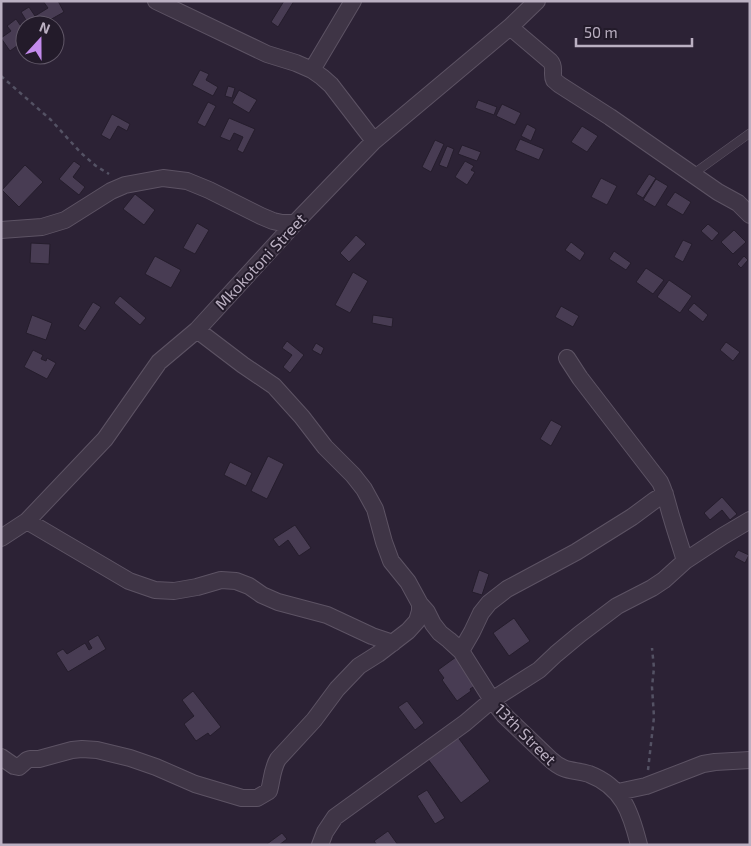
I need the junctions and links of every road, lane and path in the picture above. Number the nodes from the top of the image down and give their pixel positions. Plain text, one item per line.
1 (156, 1) edge
2 (353, 1) edge
3 (537, 1) edge
4 (510, 27) junction
5 (312, 70) junction
6 (1, 76) edge
7 (750, 133) edge
8 (374, 141) junction
9 (693, 174) junction
10 (125, 185) junction
11 (750, 215) edge
12 (295, 223) junction
13 (1, 230) edge
14 (196, 330) junction
15 (566, 358) dead end
16 (665, 494) junction
17 (750, 520) edge
18 (27, 521) junction
19 (1, 538) edge
20 (685, 561) junction
21 (420, 604) junction
22 (393, 643) junction
23 (652, 648) dead end
24 (461, 651) junction
25 (492, 700) junction
26 (1, 758) edge
27 (750, 760) edge
28 (646, 786) junction
29 (618, 792) junction
30 (320, 845) edge
31 (639, 845) edge

1 - 5 street
2 - 5 street
3 - 4 street, Mkokotoni Street
4 - 8 street, Mkokotoni Street
4 - 9 street
5 - 8 street
6 - 10 path
7 - 9 lane
8 - 12 street, Mkokotoni Street
9 - 11 street
10 - 12 street
10 - 13 street
12 - 14 street, Mkokotoni Street
14 - 18 street, Mkokotoni Street
14 - 21 street, 13th Street
15 - 16 street
16 - 20 street
16 - 24 street
17 - 20 street
18 - 19 street, Mkokotoni Street
18 - 22 street
20 - 25 street
21 - 22 street
21 - 24 street, 13th Street
22 - 26 street
23 - 28 path
24 - 25 street, 13th Street
25 - 29 street, 13th Street
25 - 30 street
27 - 28 street
28 - 29 street
29 - 31 street, 13th Street

